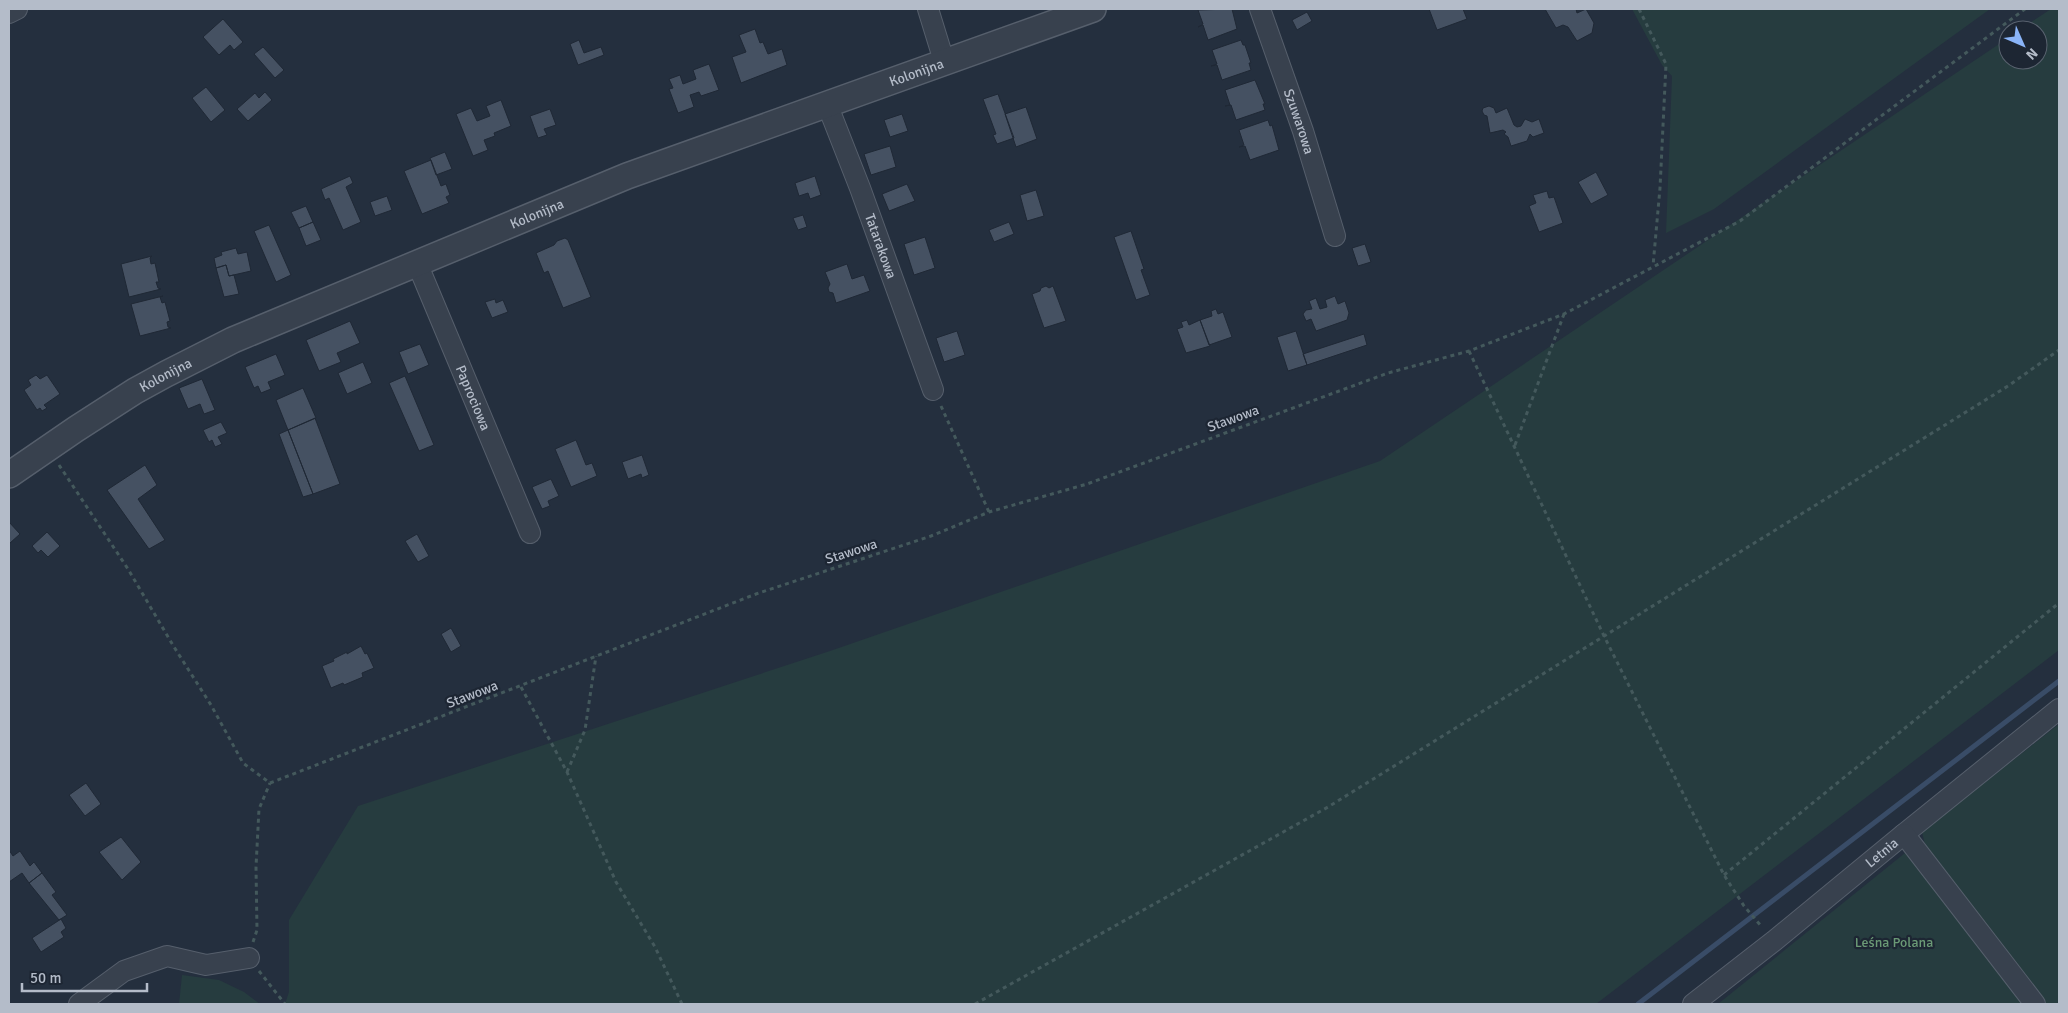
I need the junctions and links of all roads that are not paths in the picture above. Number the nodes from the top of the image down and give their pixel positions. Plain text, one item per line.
1 (17, 9) edge
2 (928, 9) edge
3 (1093, 9) edge
4 (1260, 9) edge
5 (9, 14) edge
6 (944, 61) junction
7 (827, 104) junction
8 (1335, 236) dead end
9 (418, 263) junction
10 (933, 390) road end
11 (9, 475) edge
12 (530, 533) dead end
13 (2059, 709) edge
14 (1904, 834) junction
15 (249, 958) road end
16 (79, 1004) edge
17 (1693, 1004) edge
18 (2035, 1004) edge

1 - 5 street
2 - 6 street
3 - 6 street, Kolonijna
4 - 8 street, Szuwarowa
6 - 7 street, Kolonijna
7 - 9 street, Kolonijna
7 - 10 street, Tatarakowa
9 - 11 street, Kolonijna
9 - 12 street, Paprociowa
13 - 14 street
14 - 17 street, Letnia
14 - 18 street, Letnia
15 - 16 street

